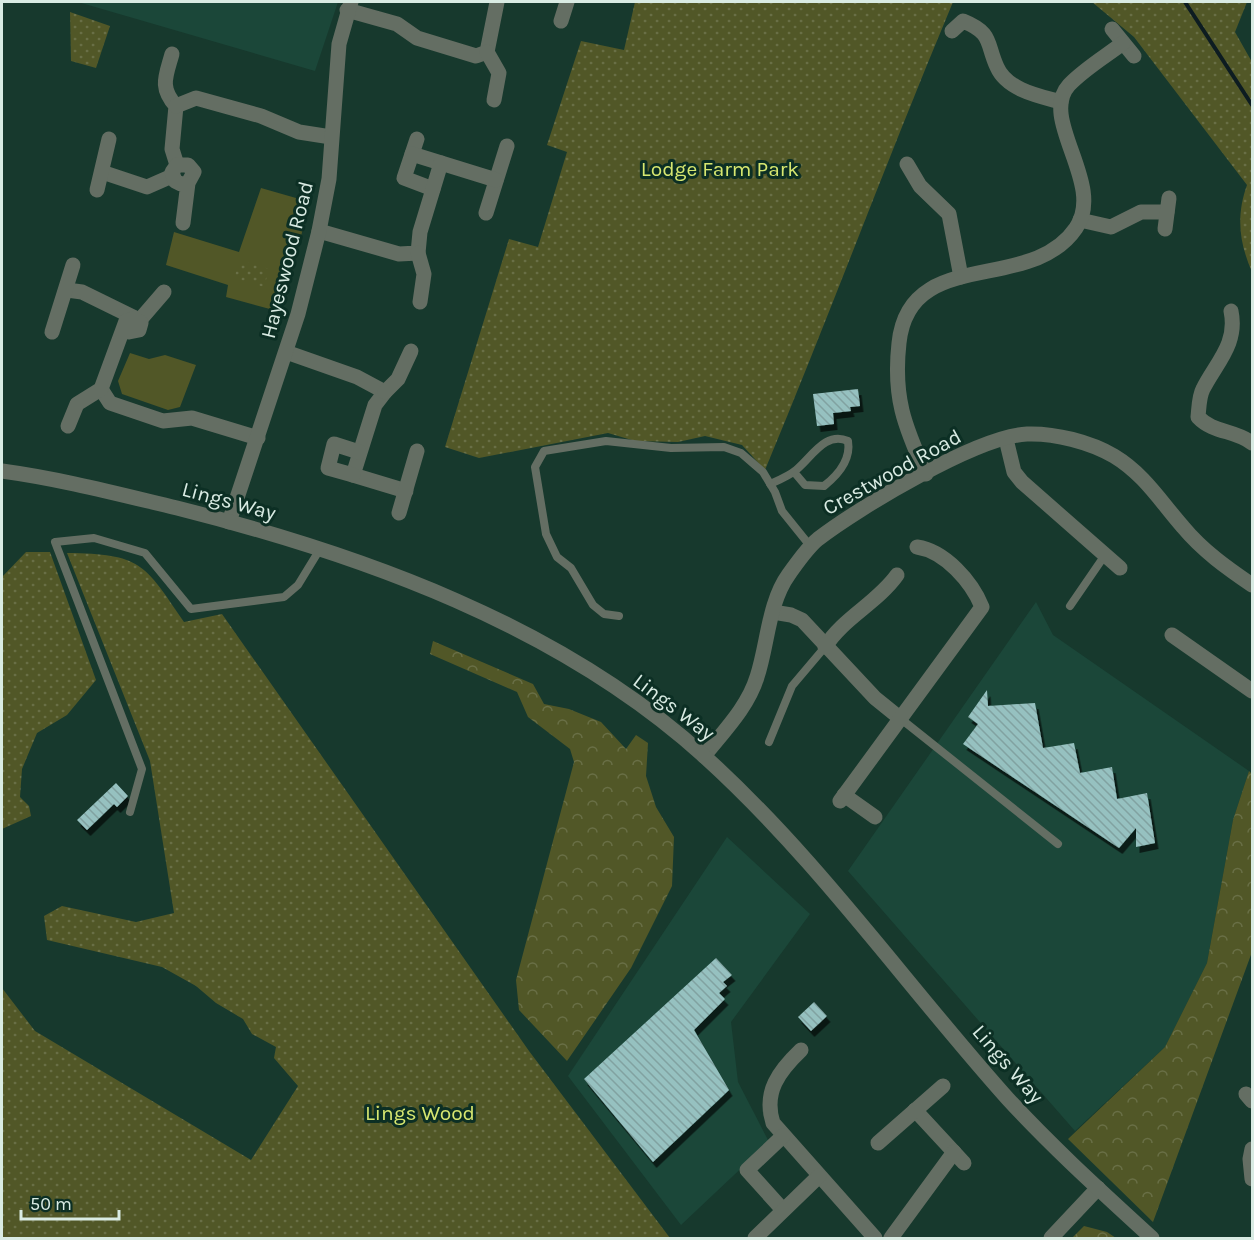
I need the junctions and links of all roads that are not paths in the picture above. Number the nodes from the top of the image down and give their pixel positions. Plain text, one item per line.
1 (497, 2) edge
2 (567, 2) edge
3 (349, 6) edge
4 (561, 21) dead end
5 (1112, 29) dead end
6 (952, 31) dead end
7 (1123, 43) junction
8 (487, 52) junction
9 (172, 54) dead end
10 (1134, 56) dead end
11 (494, 100) dead end
12 (1061, 102) junction
13 (176, 106) junction
14 (330, 137) junction
15 (109, 139) dead end
16 (417, 139) dead end
17 (507, 146) dead end
18 (412, 154) junction
19 (441, 163) junction
20 (907, 164) dead end
21 (175, 170) junction
22 (102, 172) junction
23 (496, 180) junction
24 (433, 189) junction
25 (97, 190) dead end
26 (486, 213) dead end
27 (1080, 220) junction
28 (183, 223) dead end
29 (1165, 229) dead end
30 (319, 231) junction
31 (418, 253) junction
32 (73, 265) dead end
33 (961, 277) junction
34 (67, 290) junction
35 (164, 292) dead end
36 (420, 302) dead end
37 (1231, 311) dead end
38 (133, 322) junction
39 (52, 332) dead end
40 (411, 351) dead end
41 (286, 352) junction
42 (101, 389) junction
43 (385, 392) junction
44 (68, 426) dead end
45 (258, 438) junction
46 (1006, 439) junction
47 (1252, 443) edge
48 (359, 452) junction
49 (417, 452) dead end
50 (2, 471) edge
51 (794, 472) junction
52 (926, 474) junction
53 (353, 476) junction
54 (770, 484) junction
55 (406, 491) junction
56 (399, 513) dead end
57 (229, 522) junction
58 (811, 547) junction
59 (917, 547) dead end
60 (320, 549) junction
61 (1105, 555) junction
62 (1120, 568) dead end
63 (897, 575) dead end
64 (1252, 583) edge
65 (1070, 606) dead end
66 (773, 612) junction
67 (619, 616) dead end
68 (1172, 635) dead end
69 (825, 647) junction
70 (1252, 691) edge
71 (901, 719) junction
72 (770, 742) dead end
73 (704, 756) junction
74 (130, 812) dead end
75 (875, 817) dead end
76 (1058, 844) dead end
77 (801, 1050) dead end
78 (943, 1086) dead end
79 (915, 1110) junction
80 (783, 1136) junction
81 (878, 1143) dead end
82 (1252, 1149) edge
83 (819, 1176) junction
84 (1252, 1179) edge
85 (1098, 1188) junction
86 (783, 1210) junction
87 (755, 1239) edge
88 (875, 1239) edge
89 (891, 1239) edge
90 (1051, 1239) edge
91 (1152, 1239) edge

1 - 8 street
2 - 4 street
3 - 8 street
3 - 14 street, Hayeswood Road
5 - 7 street
6 - 12 street
7 - 10 street
7 - 12 street
8 - 11 street
9 - 13 street
12 - 27 street
13 - 14 street
13 - 21 street
14 - 30 street, Hayeswood Road
15 - 22 street
16 - 18 street
17 - 23 street
18 - 19 street
18 - 24 street
19 - 23 street
19 - 24 street
20 - 33 street
21 - 22 street
21 - 28 street
22 - 25 street
23 - 26 street
24 - 31 street
27 - 29 street
27 - 33 street
30 - 31 street
30 - 41 street, Hayeswood Road
31 - 36 street
32 - 34 street
33 - 52 street
34 - 38 street
34 - 39 street
35 - 38 street
37 - 47 street
38 - 42 street
40 - 43 street
41 - 43 street
41 - 45 street, Hayeswood Road
42 - 44 street
42 - 45 street
43 - 48 street
45 - 57 street, Hayeswood Road
46 - 52 street, Crestwood Road
46 - 61 street
46 - 64 street, Crestwood Road
48 - 53 street
48 - 53 street
49 - 55 street
50 - 57 street, Lings Way
51 - 51 lane
51 - 54 lane
52 - 58 street, Crestwood Road
53 - 55 street
54 - 58 lane
54 - 67 lane
55 - 56 street
57 - 60 street, Lings Way
58 - 66 street, Crestwood Road
59 - 71 street
60 - 73 street, Lings Way
60 - 74 lane
61 - 62 street
61 - 65 lane
63 - 69 street
66 - 69 street
66 - 73 street, Crestwood Road
68 - 70 street
69 - 71 street
69 - 72 lane
71 - 75 street
71 - 76 lane
73 - 85 street, Lings Way
77 - 80 street
78 - 79 street
79 - 81 street
79 - 89 street
80 - 83 street
80 - 86 street
82 - 84 street
83 - 86 street
83 - 88 street
85 - 90 street
85 - 91 street, Lings Way
86 - 87 street

